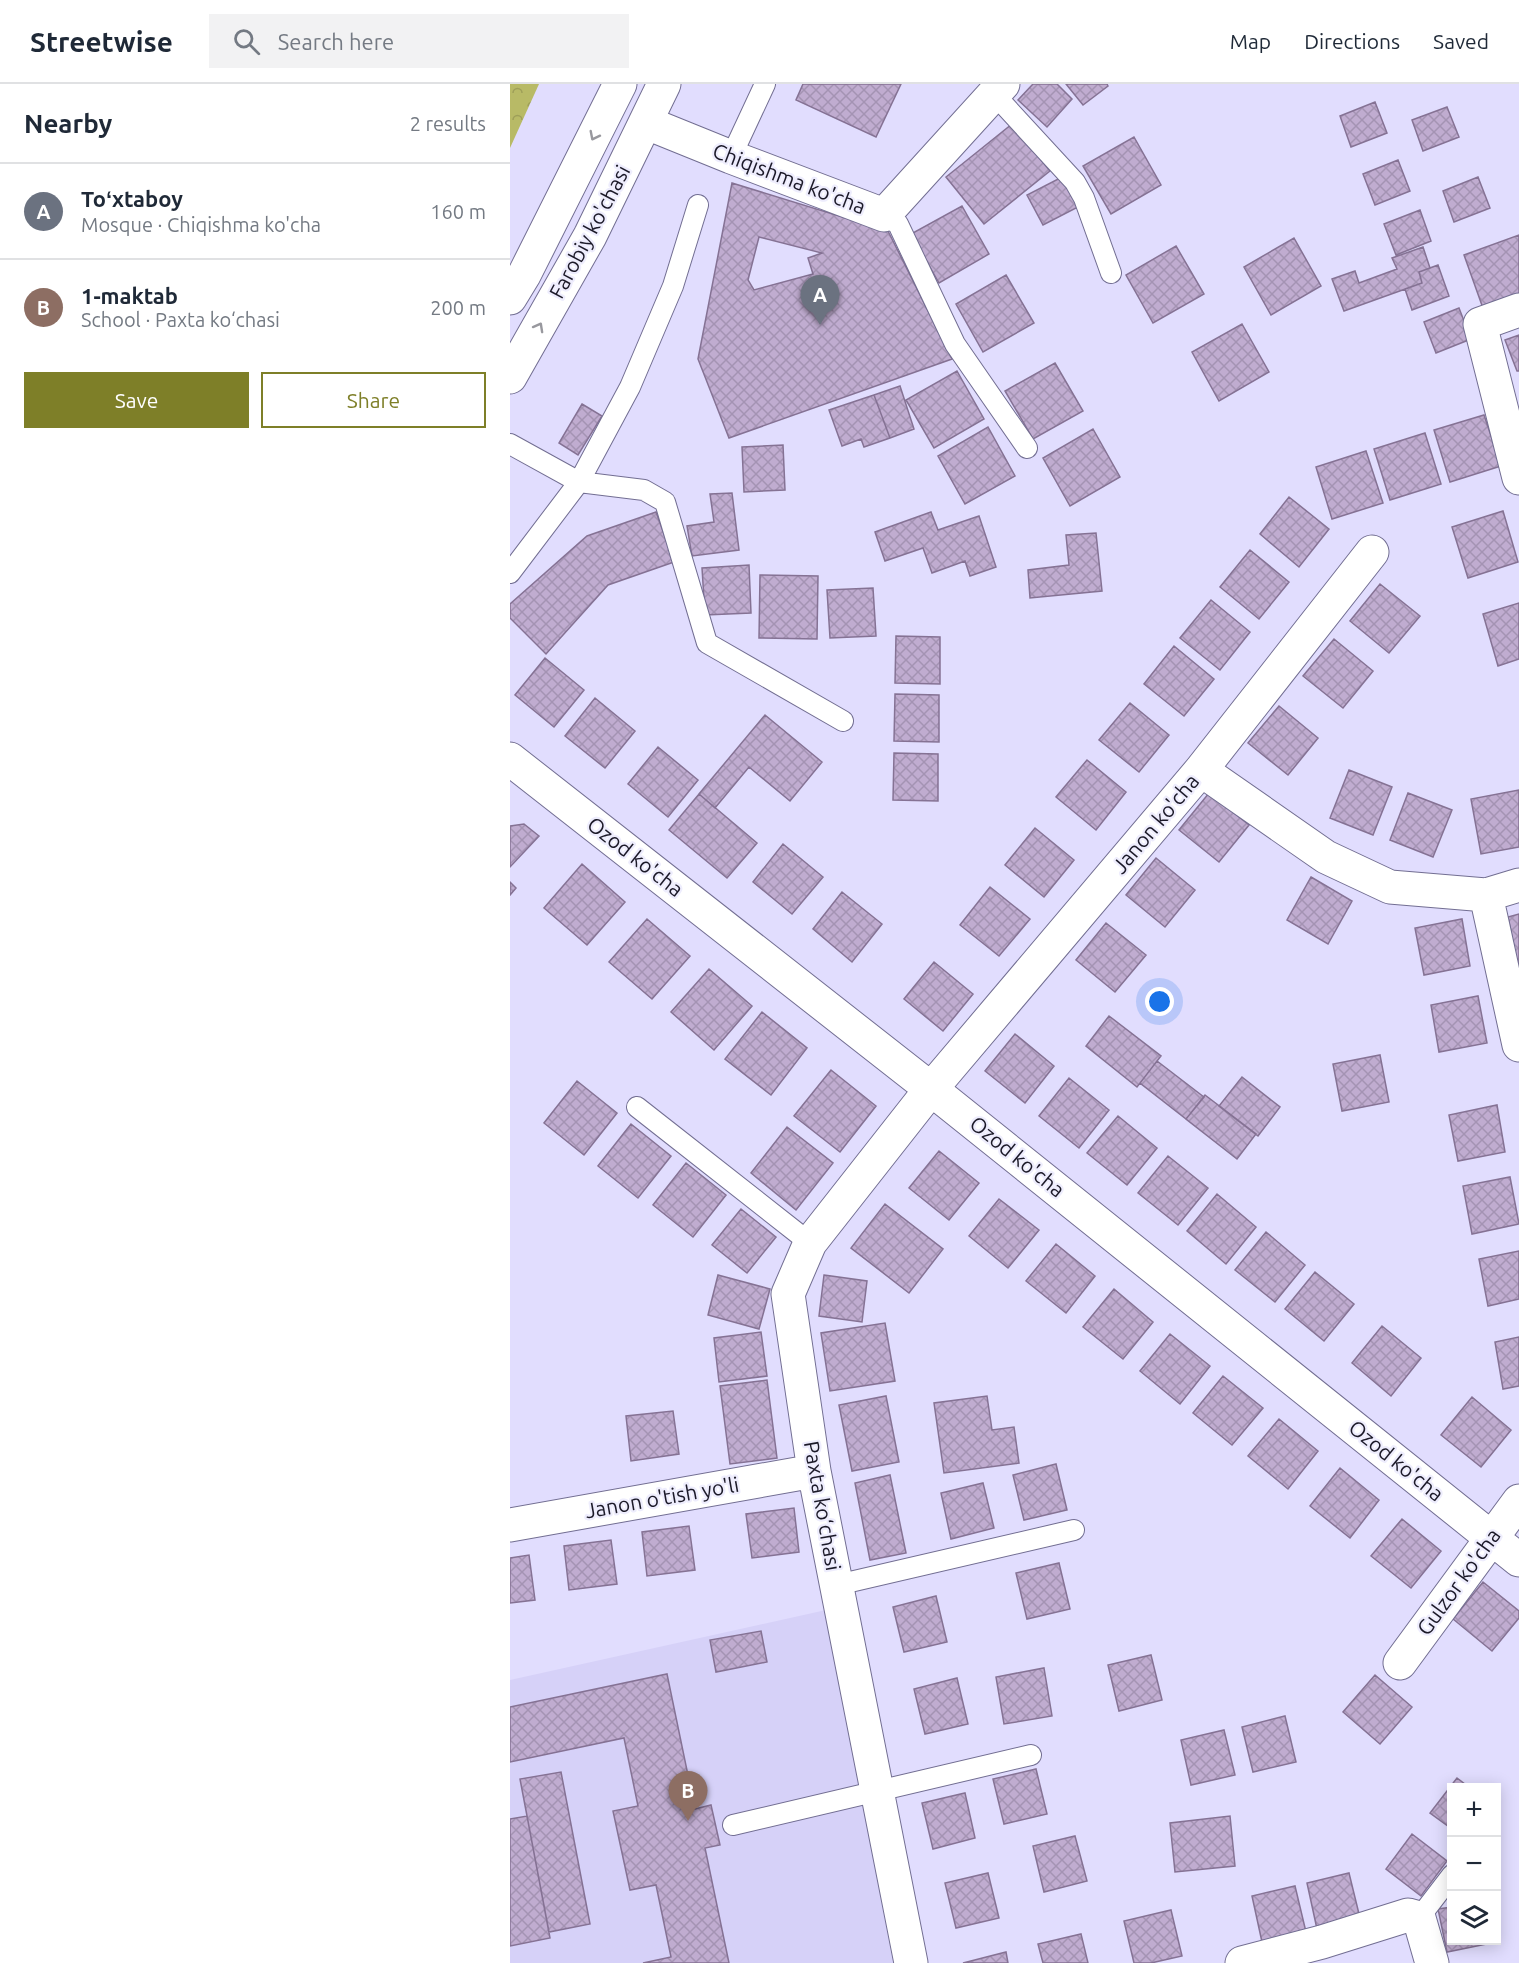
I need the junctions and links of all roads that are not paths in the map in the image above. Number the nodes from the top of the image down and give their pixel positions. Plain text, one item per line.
1 (620, 84) edge
2 (664, 84) edge
3 (765, 84) edge
4 (998, 89) edge
5 (647, 123) junction
6 (731, 157) junction
7 (698, 205) dead end
8 (884, 215) junction
9 (1111, 273) dead end
10 (515, 276) edge
11 (1519, 310) edge
12 (510, 377) edge
13 (510, 444) edge
14 (1027, 448) dead end
15 (1519, 478) edge
16 (579, 482) junction
17 (1372, 552) dead end
18 (510, 573) edge
19 (843, 720) dead end
20 (510, 759) edge
21 (1201, 770) junction
22 (1519, 885) edge
23 (1486, 895) junction
24 (1519, 1045) edge
25 (931, 1089) junction
26 (637, 1107) dead end
27 (810, 1243) junction
28 (814, 1471) junction
29 (1519, 1501) edge
30 (510, 1526) edge
31 (1074, 1530) dead end
32 (1492, 1538) junction
33 (1519, 1560) edge
34 (837, 1585) junction
35 (1400, 1663) dead end
36 (1031, 1755) dead end
37 (877, 1791) junction
38 (733, 1825) dead end
39 (1447, 1882) edge
40 (1419, 1918) junction
41 (911, 1963) edge
42 (1242, 1963) edge
43 (1432, 1963) edge

1 -> 10 street, Farobiy ko'chasi
2 - 5 street, Farobiy ko'chasi
3 - 6 lane
4 - 8 street, Chiqishma ko'cha
4 - 9 lane
5 - 6 street, Chiqishma ko'cha
12 -> 5 street, Farobiy ko'chasi
6 - 8 street, Chiqishma ko'cha
7 - 16 lane
8 - 14 lane
11 - 15 street
13 - 16 lane
16 - 18 lane
16 - 19 lane
17 - 21 street, Janon ko'cha
20 - 25 street, Ozod ko'cha
21 - 23 street
21 - 25 street, Janon ko'cha
22 - 23 street
23 - 24 street
25 - 27 street, Paxta ko‘chasi
25 - 32 street, Ozod ko'cha
26 - 27 lane
27 - 28 street, Paxta ko‘chasi
28 - 30 street, Janon o'tish yo'li
28 - 34 street, Paxta ko‘chasi
29 - 32 street, Gulzor ko'cha
31 - 34 lane
32 - 33 street, Ozod ko'cha
32 - 35 street, Gulzor ko'cha
34 - 37 street, Paxta ko‘chasi
36 - 37 lane
37 - 38 lane
37 - 41 street, Paxta ko‘chasi
39 - 40 lane
40 - 42 street
40 - 43 street

